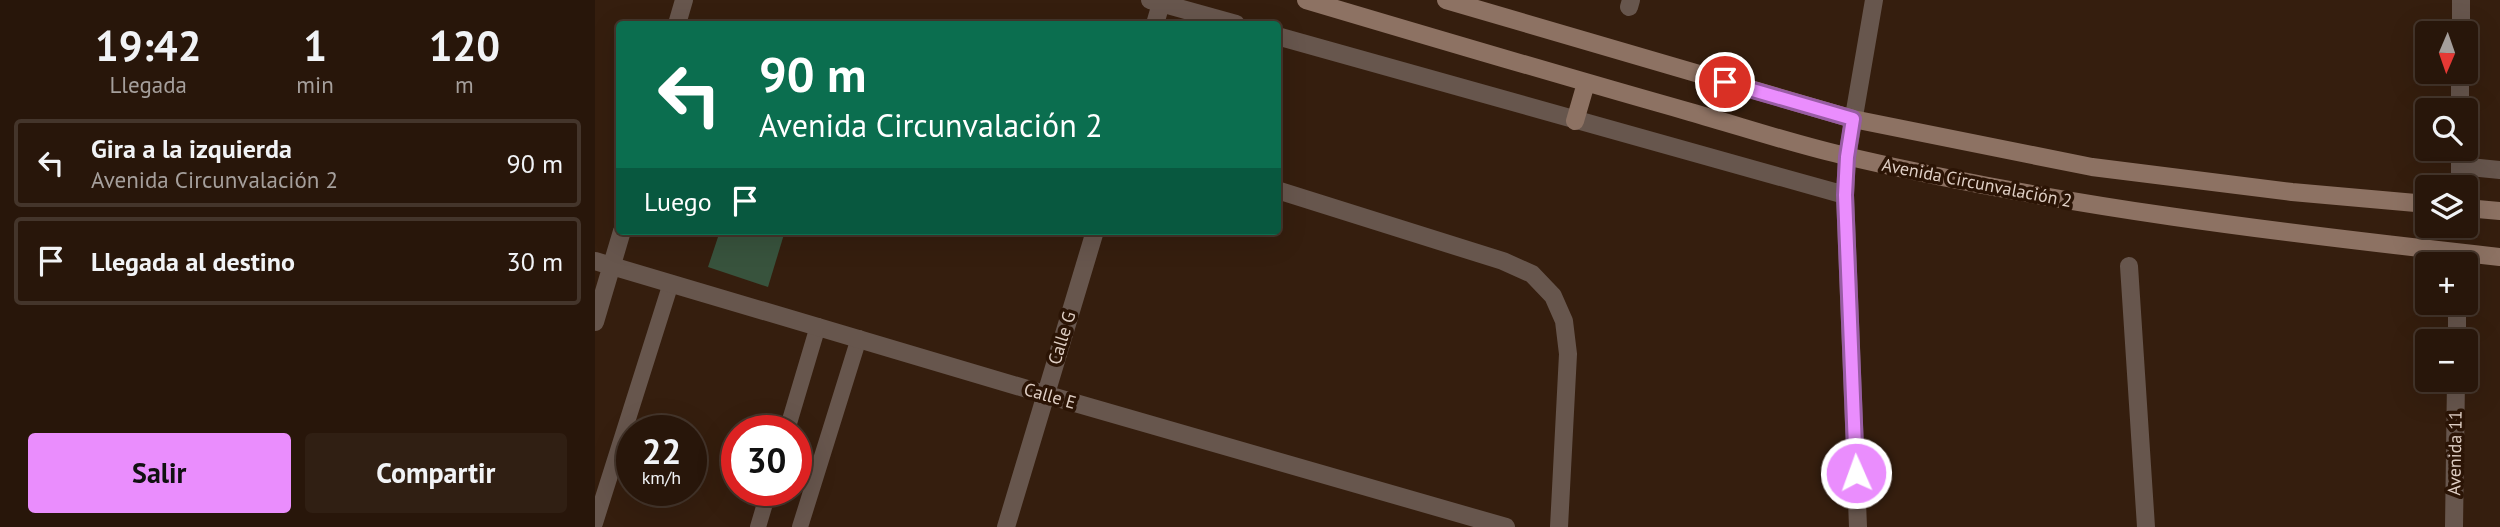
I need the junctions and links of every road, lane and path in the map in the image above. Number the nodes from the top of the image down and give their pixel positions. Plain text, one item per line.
1 (684, 0) edge
2 (1306, 0) edge
3 (1446, 0) edge
4 (1874, 0) edge
5 (2461, 0) edge
6 (1158, 1) edge
7 (678, 21) edge
8 (1155, 21) edge
9 (1226, 21) edge
10 (2461, 21) edge
11 (1281, 37) edge
12 (1585, 83) junction
13 (1853, 119) junction
14 (1575, 121) junction
15 (1847, 157) junction
16 (2472, 161) edge
17 (2500, 170) edge
18 (1281, 191) edge
19 (1845, 195) junction
20 (2415, 203) edge
21 (2478, 209) edge
22 (2500, 211) edge
23 (620, 235) edge
24 (1094, 235) edge
25 (2417, 252) edge
26 (2500, 257) edge
27 (2478, 258) edge
28 (604, 264) edge
29 (2129, 267) dead end
30 (671, 284) junction
31 (595, 322) edge
32 (818, 326) junction
33 (859, 338) junction
34 (2456, 392) edge
35 (1044, 394) junction
36 (791, 415) edge
37 (764, 506) edge
38 (595, 523) edge
39 (758, 527) edge
40 (800, 527) edge
41 (1006, 527) edge
42 (1506, 527) edge
43 (1559, 527) edge
44 (1858, 527) edge
45 (2146, 527) edge
46 (2454, 527) edge

1 - 7 street
2 - 12 main road, Avenida Circunvalación 2
3 - 13 main road
4 - 13 street
5 - 10 street
6 - 8 street
6 - 9 street
11 - 14 street
12 - 14 main road
12 - 15 main road, Avenida Circunvalación 2
13 - 15 street
13 - 20 main road
14 - 19 street
15 - 19 street
15 - 25 main road, Avenida Circunvalación 2
16 - 17 street
18 - 43 street
19 - 44 street
21 - 22 main road
23 - 28 street
24 - 35 street, Calle G
26 - 27 main road, Avenida Circunvalación 2
28 - 30 street, Calle E
28 - 31 street
29 - 45 street
30 - 32 street, Calle E
30 - 38 lane
32 - 33 street, Calle E
32 - 36 lane
33 - 35 street, Calle E
33 - 40 lane
34 - 46 street, Avenida 11
35 - 41 street, Calle G
35 - 42 street, Calle E
37 - 39 lane

